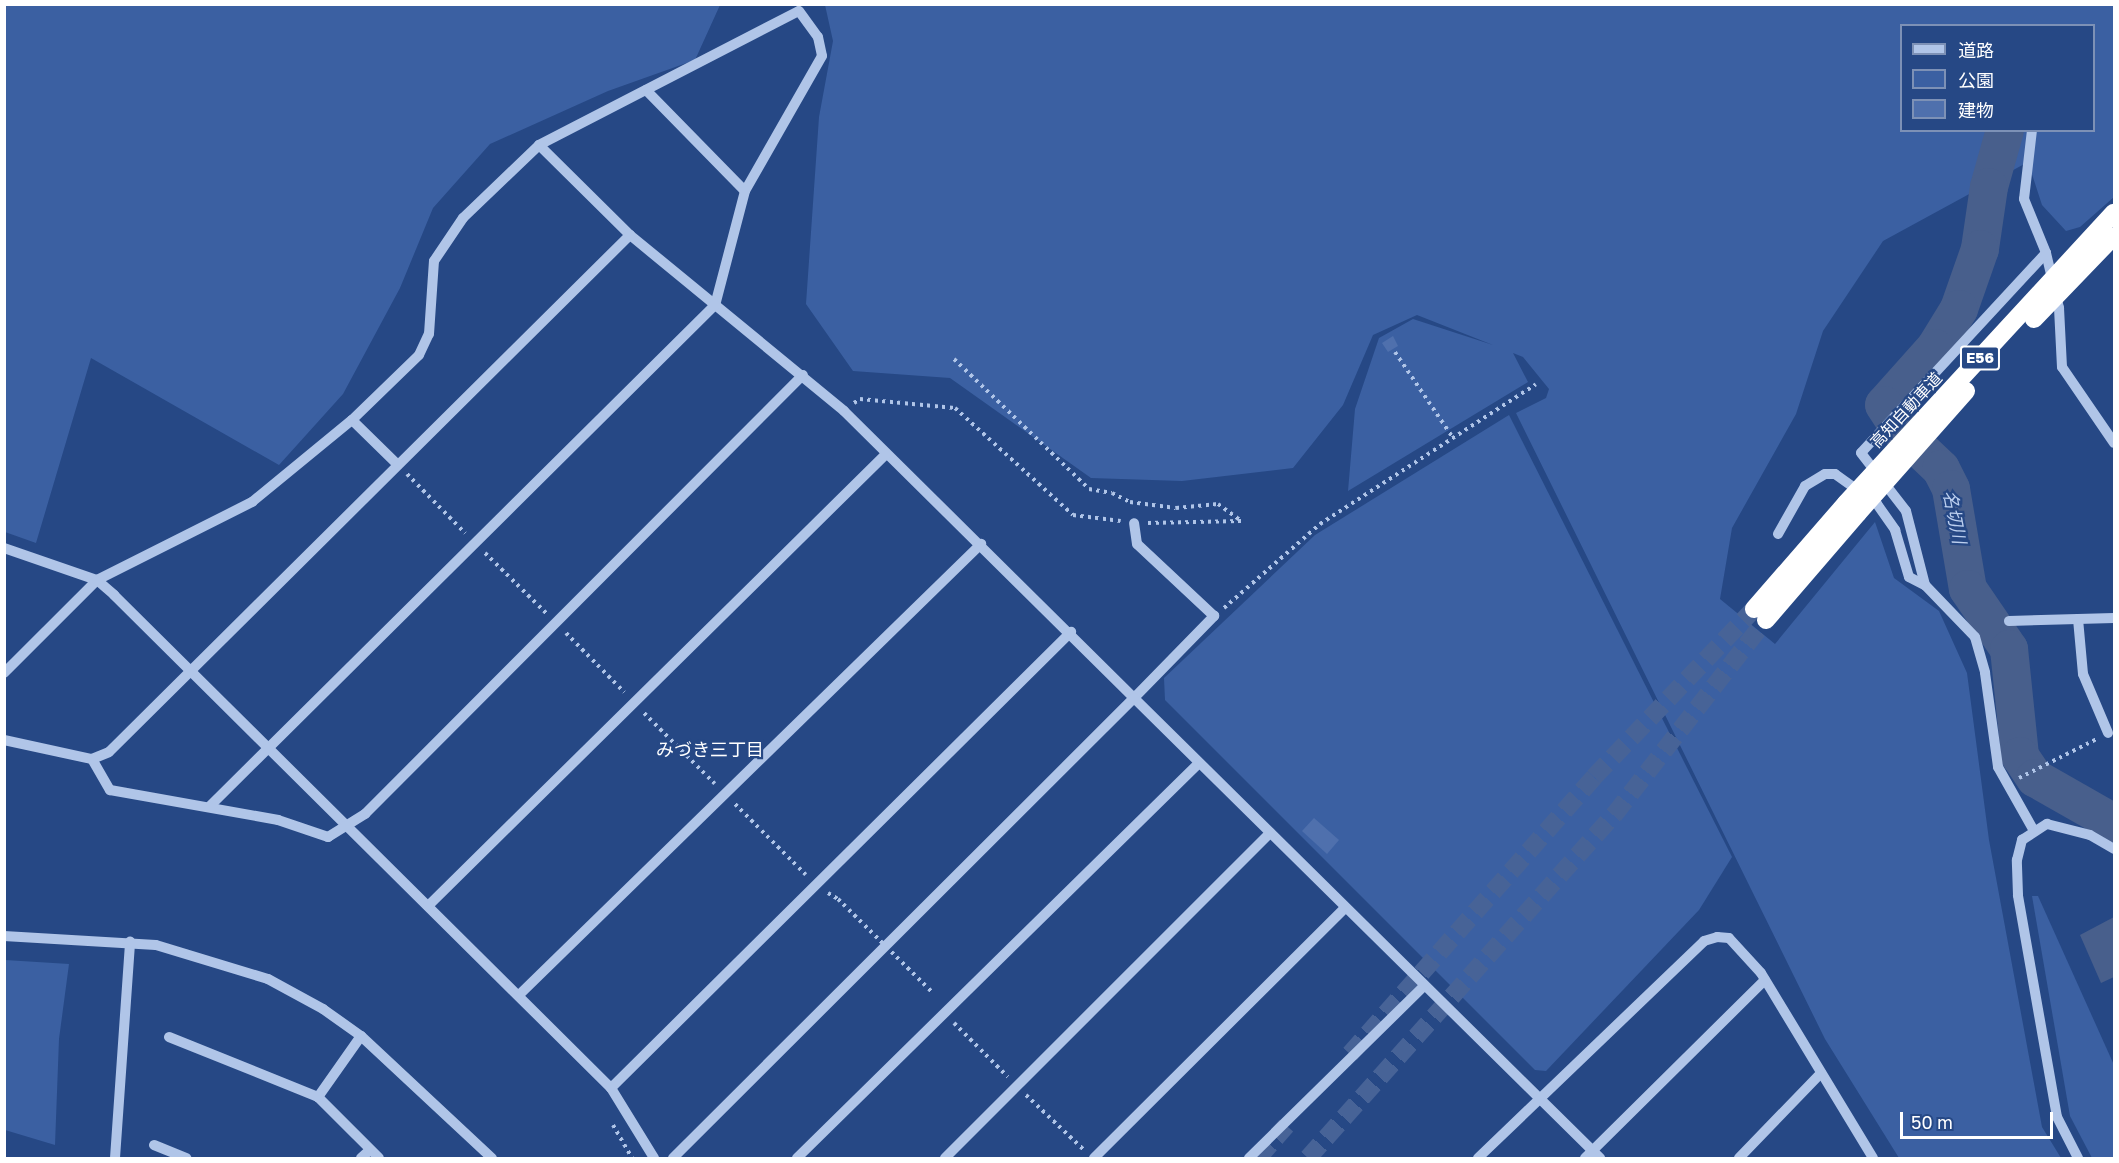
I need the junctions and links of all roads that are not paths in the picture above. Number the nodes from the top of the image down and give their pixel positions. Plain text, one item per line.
1 (646, 90) junction
2 (2032, 132) edge
3 (539, 145) junction
4 (745, 192) junction
5 (2115, 213) edge
6 (630, 235) junction
7 (2115, 236) edge
8 (2046, 252) junction
9 (715, 305) junction
10 (803, 375) junction
11 (352, 420) junction
12 (2115, 443) edge
13 (886, 454) junction
14 (398, 465) junction
15 (1852, 508) junction
16 (1134, 523) road end
17 (1778, 534) dead end
18 (981, 544) junction
19 (4, 548) edge
20 (97, 580) junction
21 (1925, 585) junction
22 (1760, 615) tunnel mouth
23 (2115, 618) edge
24 (2078, 619) junction
25 (2009, 621) dead end
26 (1071, 632) junction
27 (192, 669) junction
28 (4, 673) edge
29 (1134, 698) junction
30 (2108, 733) road end
31 (4, 740) edge
32 (270, 747) junction
33 (92, 759) junction
34 (1198, 764) junction
35 (210, 806) junction
36 (346, 826) junction
37 (2033, 829) junction
38 (1270, 833) junction
39 (2115, 849) edge
40 (428, 906) junction
41 (1345, 908) junction
42 (4, 936) edge
43 (130, 942) junction
44 (1765, 980) junction
45 (1424, 986) junction
46 (519, 995) junction
47 (361, 1036) junction
48 (169, 1037) dead end
49 (1821, 1073) junction
50 (611, 1088) junction
51 (318, 1097) junction
52 (1539, 1098) junction
53 (154, 1145) dead end
54 (370, 1150) junction
55 (1592, 1156) edge
56 (115, 1158) edge
57 (187, 1158) edge
58 (361, 1158) edge
59 (379, 1158) edge
60 (492, 1158) edge
61 (654, 1158) edge
62 (673, 1158) edge
63 (797, 1158) edge
64 (945, 1158) edge
65 (1094, 1158) edge
66 (1249, 1158) edge
67 (1478, 1158) edge
68 (1739, 1158) edge
69 (1873, 1158) edge
70 (2078, 1158) edge

1 - 3 street
1 - 4 street
1 - 4 street
2 - 8 street
3 - 6 street
3 - 11 street
4 - 9 street
5 - 15 highway, 高知自動車道 / E56, bridge
6 - 9 street
6 - 14 street
7 - 15 highway, 高知自動車道 / E56, bridge
8 - 12 street
8 - 21 street
9 - 10 street
9 - 32 street
10 - 13 street
10 - 36 street
11 - 14 street
11 - 20 street
13 - 18 street
13 - 40 street
14 - 27 street
15 - 22 highway, 高知自動車道 / E56
16 - 29 street
17 - 21 street
18 - 26 street
18 - 46 street
19 - 20 street
20 - 27 street
20 - 28 street
21 - 37 street
23 - 24 street
24 - 25 street
24 - 30 street
26 - 29 street
26 - 50 street
27 - 32 street
27 - 33 street
29 - 34 street
29 - 62 street
31 - 33 street
32 - 35 street
32 - 36 street
33 - 35 street
34 - 38 street
34 - 63 street
35 - 36 street
36 - 40 street
37 - 39 street
37 - 70 street
38 - 41 street
38 - 64 street
40 - 46 street
41 - 45 street
41 - 65 street
42 - 43 street
43 - 47 street
43 - 56 street
44 - 49 street
44 - 52 street
44 - 55 street
45 - 52 street
45 - 66 street
46 - 50 street
47 - 51 street
47 - 60 street
48 - 51 street
49 - 68 street
49 - 69 street
50 - 61 street
51 - 54 street
52 - 55 street
52 - 67 street
53 - 57 street
54 - 58 street
54 - 59 street

